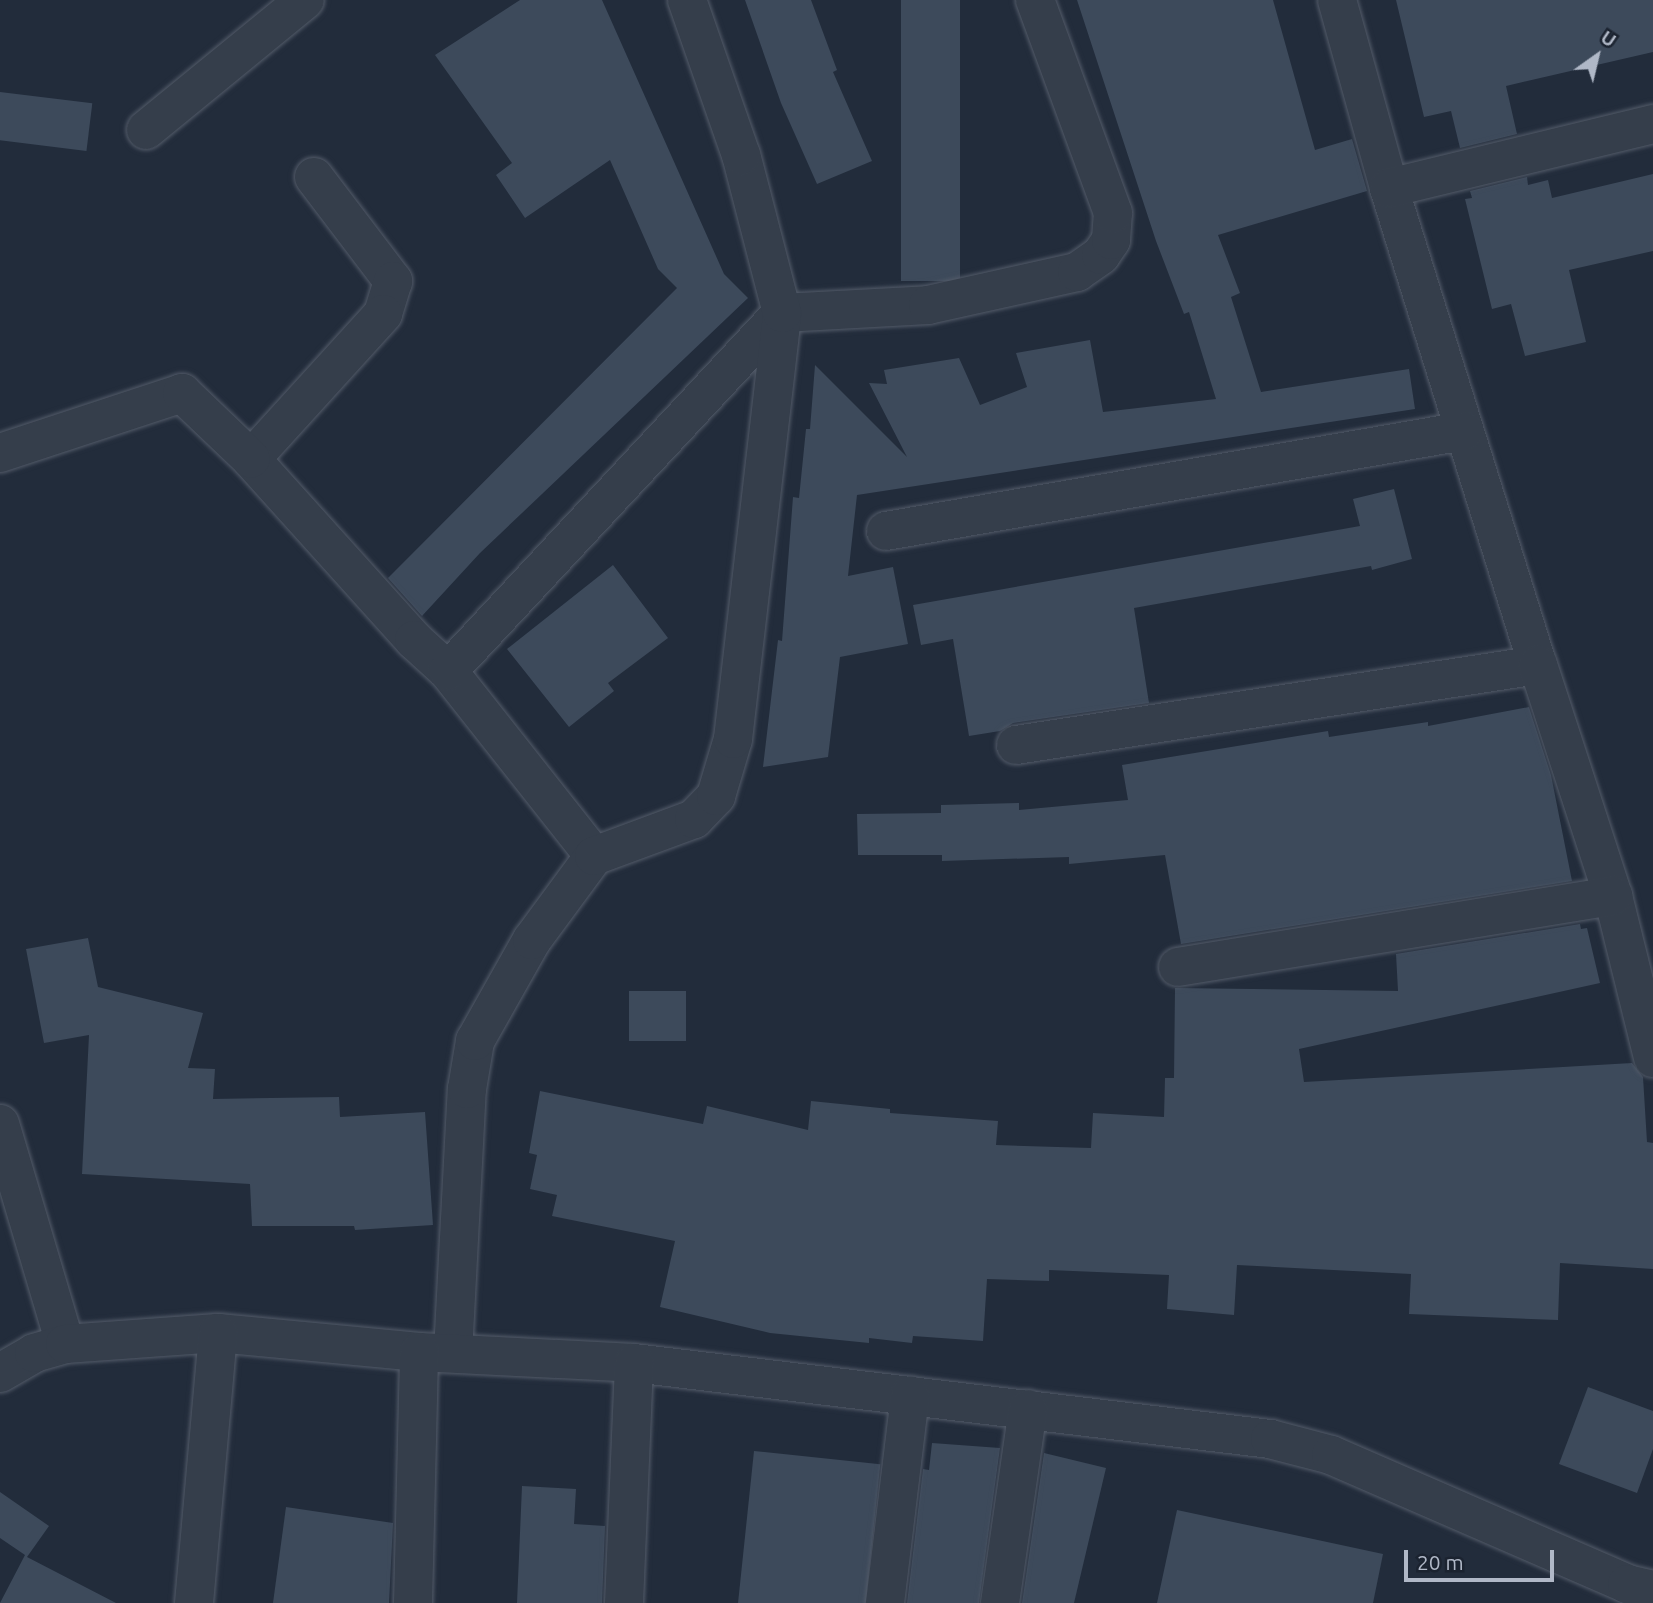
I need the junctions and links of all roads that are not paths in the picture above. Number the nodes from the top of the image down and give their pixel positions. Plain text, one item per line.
1 (305, 0) edge
2 (687, 0) edge
3 (1035, 0) edge
4 (1337, 0) edge
5 (264, 13) edge
6 (1653, 124) edge
7 (146, 130) dead end
8 (314, 177) dead end
9 (1389, 188) junction
10 (782, 313) junction
11 (1464, 431) junction
12 (0, 453) edge
13 (251, 459) junction
14 (886, 531) dead end
15 (1538, 665) junction
16 (448, 671) junction
17 (1016, 745) dead end
18 (594, 856) junction
19 (1613, 896) junction
20 (1178, 967) dead end
21 (1653, 1058) edge
22 (0, 1124) edge
23 (218, 1333) junction
24 (65, 1344) junction
25 (436, 1352) junction
26 (634, 1363) junction
27 (0, 1373) edge
28 (910, 1395) junction
29 (1028, 1409) junction
30 (1653, 1590) edge
31 (194, 1603) edge
32 (413, 1603) edge
33 (624, 1603) edge
34 (885, 1603) edge
35 (1000, 1603) edge

1 - 5 street
2 - 10 street
3 - 10 street
4 - 9 street
5 - 7 street
6 - 9 street
8 - 13 street
9 - 11 street
10 - 16 street
10 - 18 street
11 - 14 street
11 - 15 street
12 - 13 street
13 - 16 street
15 - 17 street
15 - 19 street
16 - 18 street
18 - 25 street
19 - 20 street
19 - 21 street
22 - 24 street
23 - 24 street
23 - 25 street
23 - 31 street
24 - 27 street
25 - 26 street
25 - 32 street
26 - 28 street
26 - 33 street
28 - 29 street
28 - 34 street
29 - 30 street
29 - 35 street

